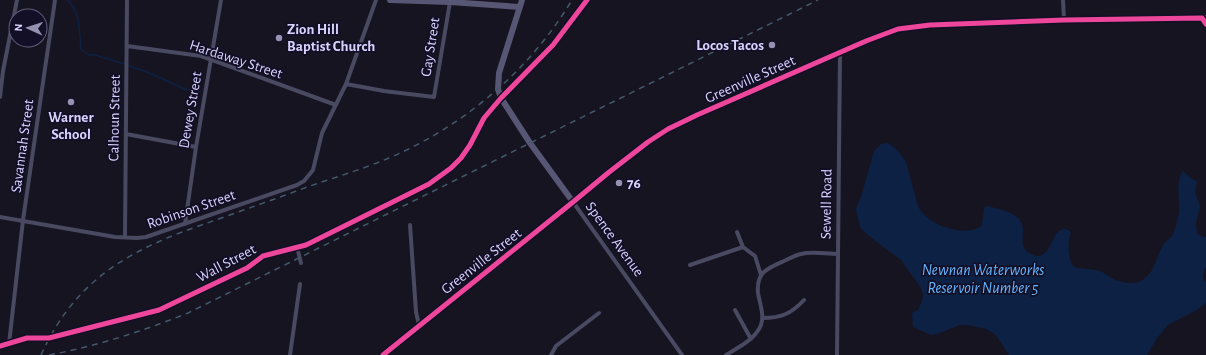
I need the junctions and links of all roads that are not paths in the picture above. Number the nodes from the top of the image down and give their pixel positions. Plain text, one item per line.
1 (17, 0) edge
2 (56, 0) edge
3 (127, 0) edge
4 (221, 0) edge
5 (376, 0) edge
6 (390, 0) edge
7 (522, 0) edge
8 (587, 0) edge
9 (1063, 0) edge
10 (450, 2) junction
11 (520, 7) junction
12 (1204, 18) edge
13 (1064, 20) junction
14 (1206, 24) edge
15 (127, 46) junction
16 (840, 53) junction
17 (211, 61) junction
18 (2, 70) edge
19 (346, 84) junction
20 (0, 97) edge
21 (502, 98) junction
22 (336, 105) junction
23 (126, 134) junction
24 (196, 147) junction
25 (574, 202) junction
26 (0, 216) edge
27 (23, 220) junction
28 (185, 224) junction
29 (410, 225) dead end
30 (737, 232) dead end
31 (125, 237) junction
32 (297, 247) junction
33 (743, 247) junction
34 (838, 254) junction
35 (301, 262) dead end
36 (690, 264) dead end
37 (761, 276) junction
38 (300, 284) dead end
39 (804, 300) dead end
40 (735, 310) dead end
41 (599, 312) dead end
42 (762, 318) junction
43 (418, 326) junction
44 (751, 339) junction
45 (9, 344) junction
46 (0, 346) edge
47 (290, 355) edge
48 (383, 355) edge
49 (551, 355) edge
50 (682, 355) edge
51 (726, 355) edge
52 (836, 355) edge

1 - 18 street
2 - 27 street, Savannah Street
3 - 15 street, Calhoun Street
4 - 17 street, Dewey Street
5 - 19 street, Robinson Street
6 - 10 street
7 - 11 street
8 - 21 street, Wall Street
9 - 13 street
10 - 11 street
10 - 19 street, Gay Street
11 - 21 street
12 - 13 main road, Greenville Street
12 - 14 street
13 - 16 main road, Greenville Street
15 - 17 street, Hardaway Street
15 - 23 street, Calhoun Street
16 - 25 main road, Greenville Street
16 - 34 street, Sewell Road
17 - 22 street, Hardaway Street
17 - 24 street, Dewey Street
18 - 20 street
19 - 22 street, Robinson Street
21 - 25 street, Spence Avenue
21 - 32 street, Wall Street
22 - 28 street, Robinson Street
23 - 24 street
23 - 31 street, Calhoun Street
24 - 28 street, Dewey Street
25 - 43 main road, Greenville Street
25 - 50 street, Spence Avenue
26 - 27 street, Robinson Street
27 - 31 street, Robinson Street
27 - 45 street, Savannah Street
28 - 31 street, Robinson Street
29 - 43 street
30 - 33 street
32 - 35 street
32 - 45 street, Wall Street
33 - 36 street
33 - 37 street
34 - 37 street
34 - 52 street, Sewell Road
37 - 42 street
38 - 47 street
39 - 42 street
40 - 44 street
41 - 49 street
42 - 44 street
43 - 48 main road, Greenville Street
44 - 51 street
45 - 46 street, Wall Street

